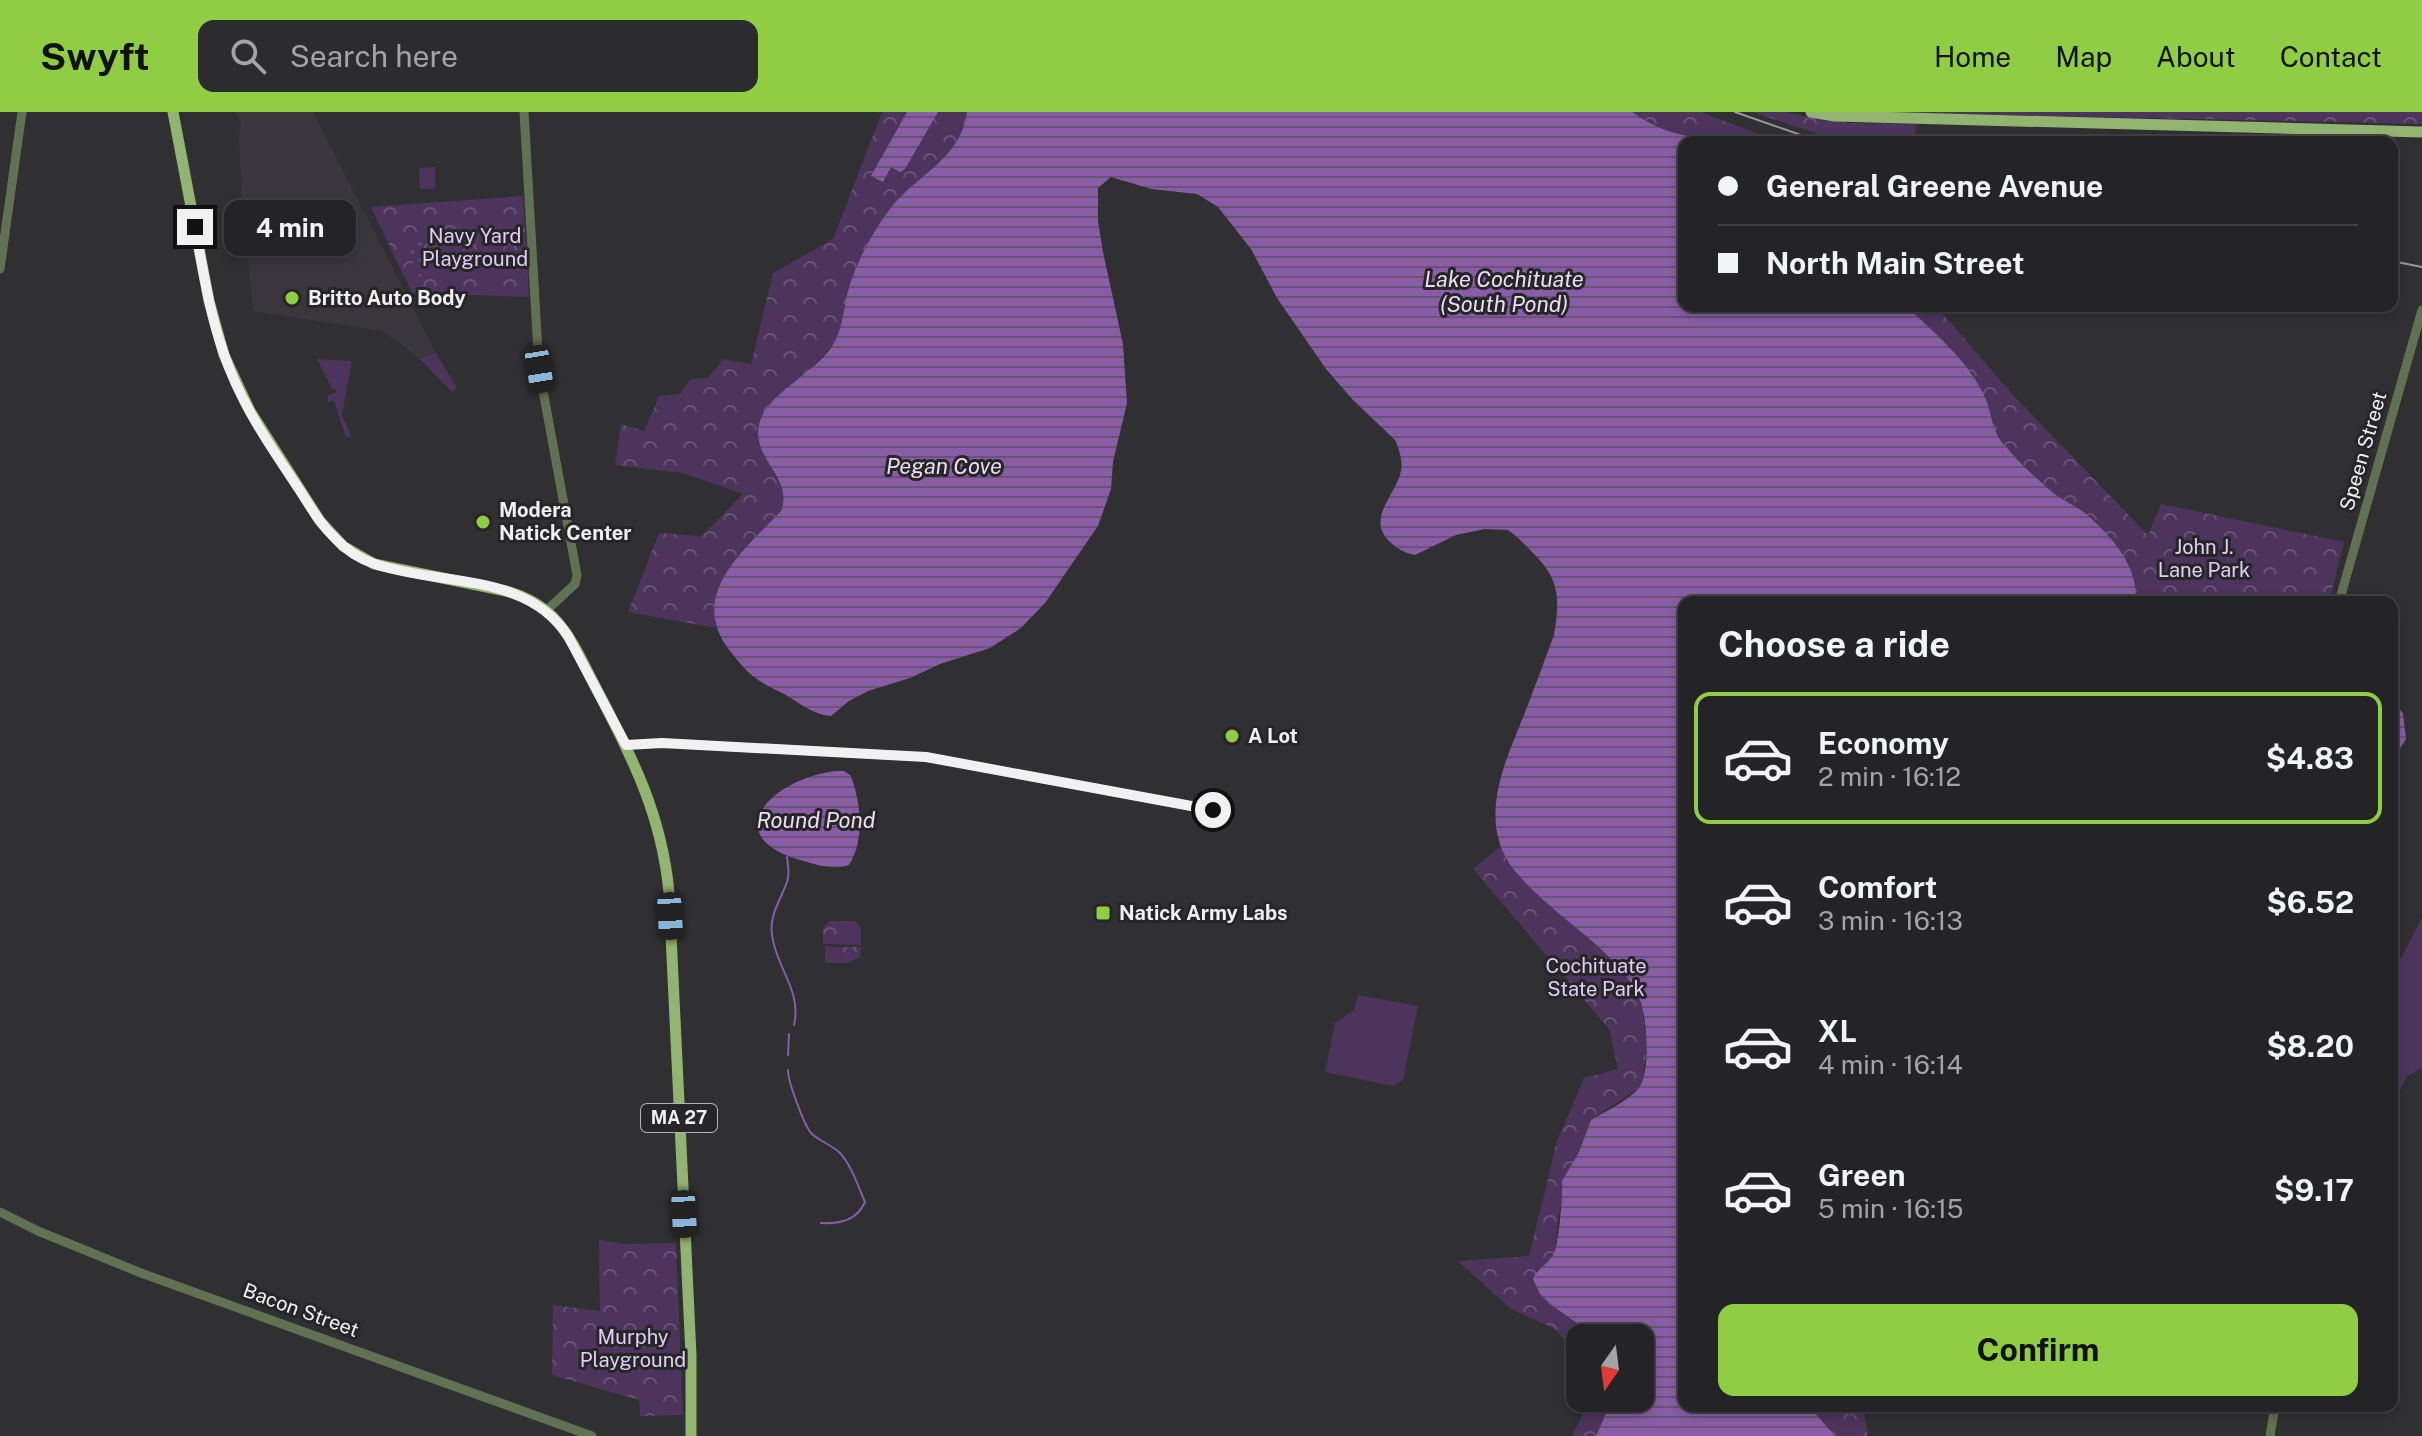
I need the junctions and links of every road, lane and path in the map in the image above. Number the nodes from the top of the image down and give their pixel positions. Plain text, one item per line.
1 (22, 112) edge
2 (173, 112) edge
3 (524, 112) edge
4 (1815, 113) edge
5 (2422, 132) edge
6 (0, 269) edge
7 (2422, 310) edge
8 (2341, 596) edge
9 (546, 611) junction
10 (626, 745) junction
11 (1227, 813) dead end
12 (0, 1212) edge
13 (2274, 1412) edge
14 (592, 1436) edge
15 (691, 1436) edge
16 (2270, 1436) edge

1 - 6 street
2 - 9 main road, MA 27
3 - 9 street
4 - 5 main road
7 - 8 street, Speen Street
9 - 10 main road, MA 27
10 - 11 street
10 - 15 main road, MA 27
12 - 14 street, Bacon Street
13 - 16 street

